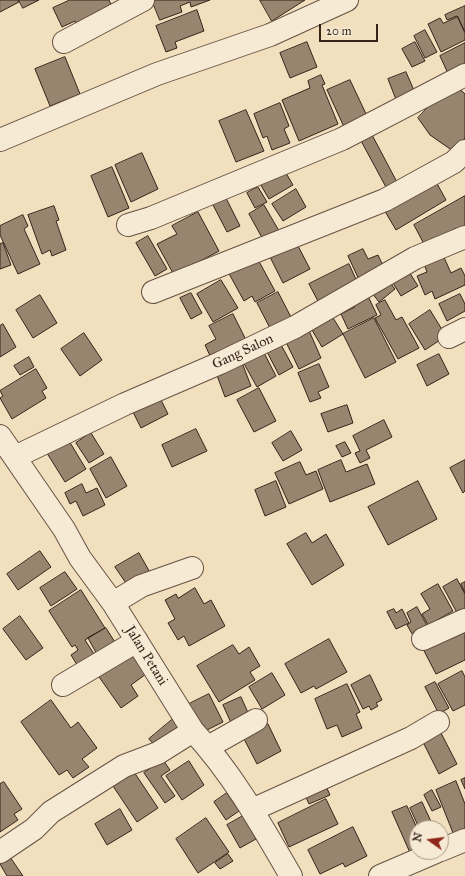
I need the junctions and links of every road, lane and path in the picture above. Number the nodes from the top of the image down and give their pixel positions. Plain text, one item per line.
1 (143, 0) edge
2 (347, 0) edge
3 (64, 42) dead end
4 (465, 75) edge
5 (0, 140) edge
6 (465, 151) edge
7 (128, 225) dead end
8 (465, 237) edge
9 (153, 292) dead end
10 (0, 436) edge
11 (15, 458) junction
12 (192, 568) dead end
13 (113, 603) junction
14 (465, 620) edge
15 (423, 639) dead end
16 (137, 641) junction
17 (63, 685) dead end
18 (256, 720) dead end
19 (438, 722) dead end
20 (193, 731) junction
21 (208, 747) junction
22 (252, 810) junction
23 (465, 840) edge
24 (449, 847) edge
25 (0, 852) edge
26 (417, 860) edge
27 (292, 876) edge
28 (380, 876) edge

1 - 3 street
2 - 5 street
4 - 7 street
6 - 9 street
8 - 11 street, Gang Salon
10 - 11 street, Jalan Petani
11 - 13 street, Jalan Petani
12 - 13 street
13 - 16 street, Jalan Petani
14 - 15 street
16 - 17 street
16 - 20 street, Jalan Petani
18 - 21 street
19 - 22 street
20 - 21 street, Jalan Petani
20 - 25 street
21 - 22 street, Jalan Petani
22 - 27 street, Jalan Petani
23 - 24 street
26 - 28 street

